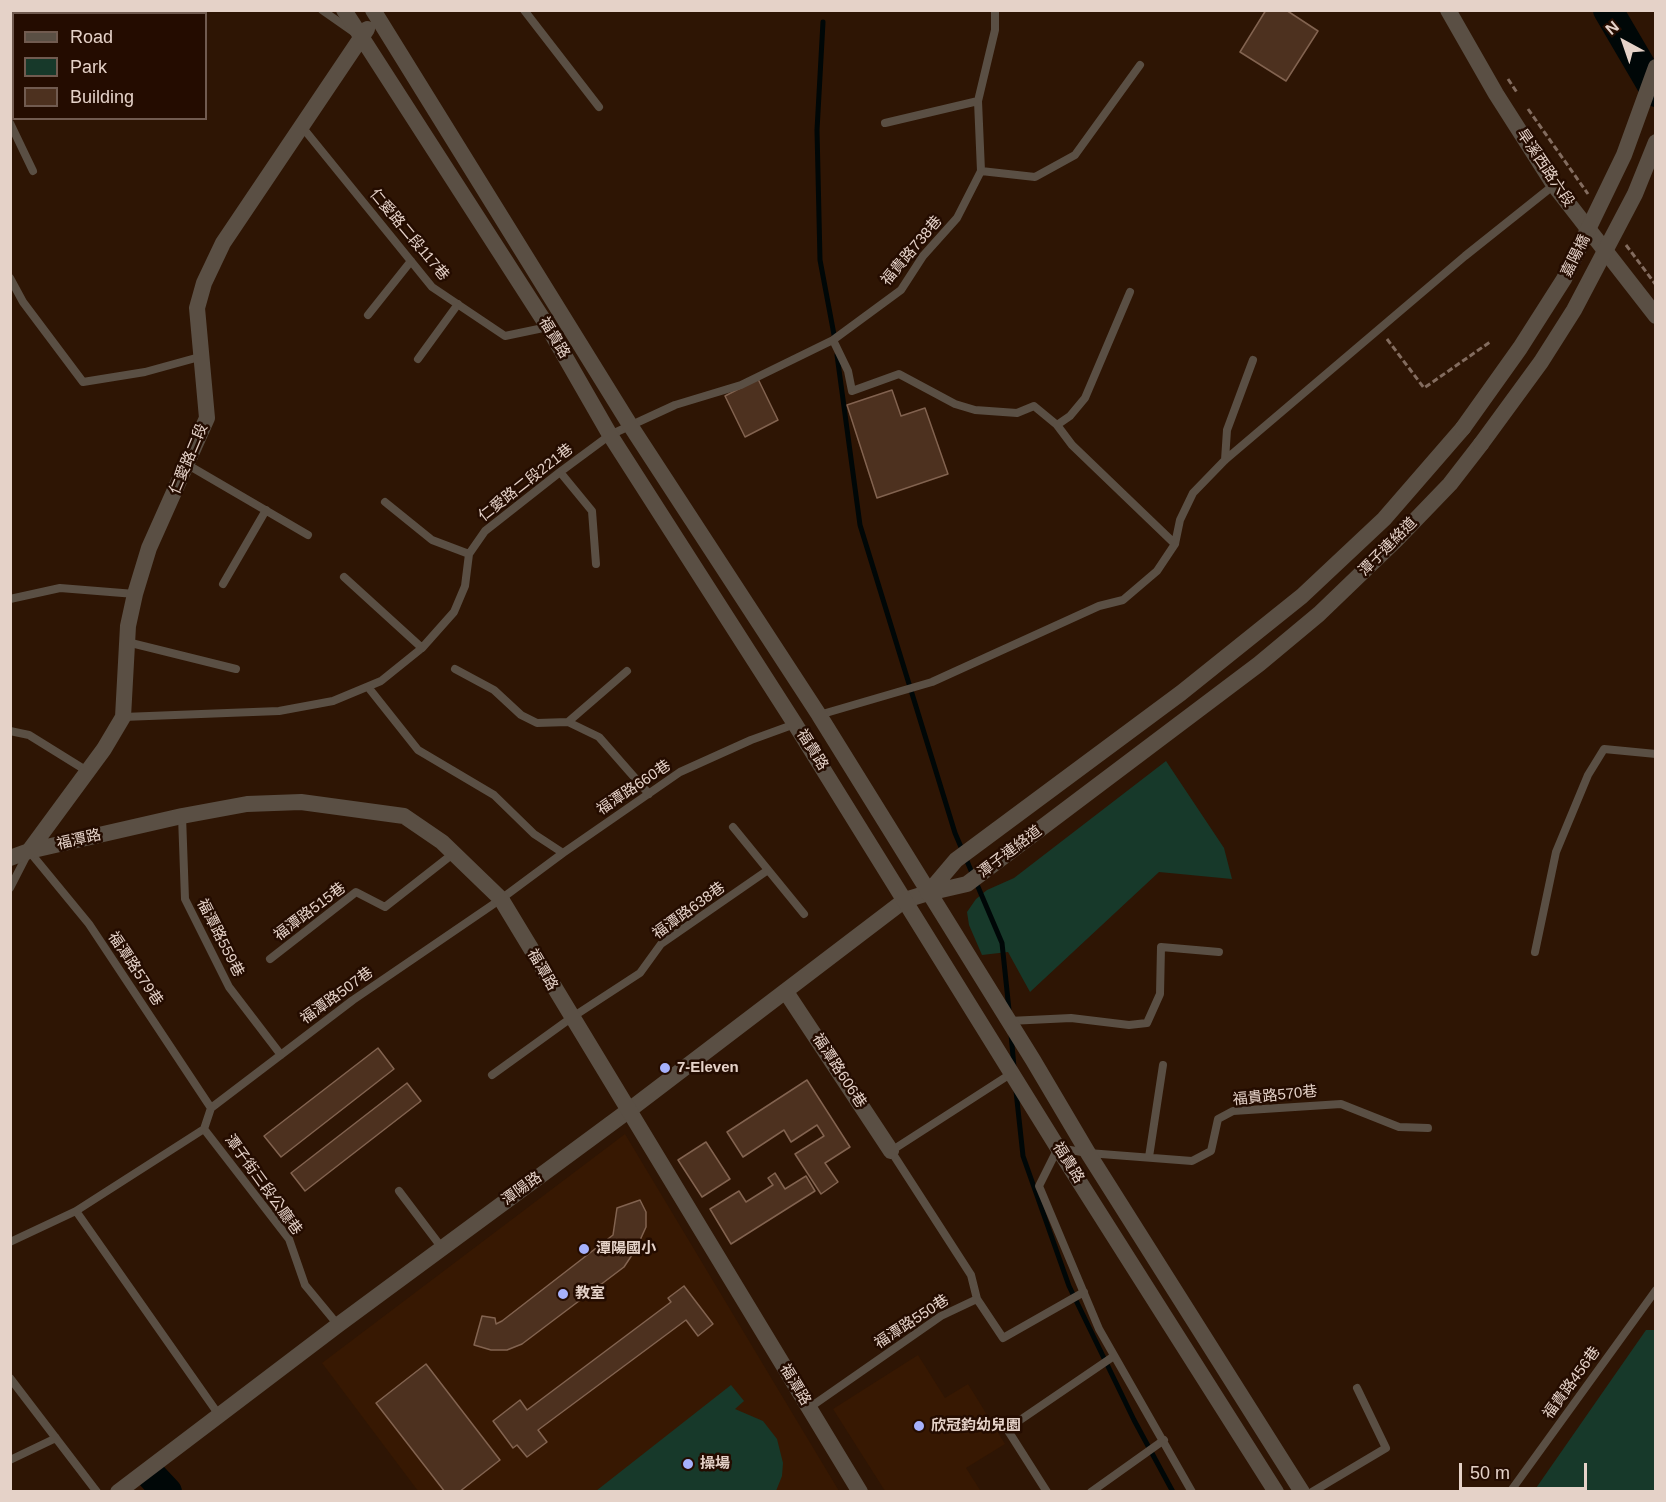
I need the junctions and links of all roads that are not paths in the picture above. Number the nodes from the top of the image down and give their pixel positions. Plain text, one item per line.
1 (322, 10) edge
2 (344, 10) edge
3 (995, 10) edge
4 (1448, 10) edge
5 (376, 12) edge
6 (529, 12) edge
7 (362, 38) junction
8 (1140, 65) dead end
9 (1656, 66) edge
10 (978, 101) junction
11 (598, 107) dead end
12 (10, 123) edge
13 (885, 123) dead end
14 (303, 128) junction
15 (1656, 142) edge
16 (33, 171) dead end
17 (981, 171) junction
18 (1554, 185) junction
19 (411, 261) junction
20 (12, 282) edge
21 (1130, 292) dead end
22 (458, 304) junction
23 (368, 315) dead end
24 (1656, 316) edge
25 (548, 327) junction
26 (833, 340) junction
27 (203, 356) junction
28 (418, 359) dead end
29 (1253, 360) dead end
30 (630, 425) junction
31 (1057, 425) junction
32 (1463, 428) joint
33 (610, 435) junction
34 (1481, 444) joint
35 (1225, 460) junction
36 (188, 465) junction
37 (560, 472) junction
38 (385, 502) dead end
39 (266, 510) junction
40 (308, 535) dead end
41 (1175, 544) junction
42 (469, 554) junction
43 (596, 564) dead end
44 (344, 577) dead end
45 (223, 584) dead end
46 (135, 594) junction
47 (10, 599) edge
48 (126, 642) junction
49 (422, 648) junction
50 (236, 669) dead end
51 (455, 669) dead end
52 (627, 671) dead end
53 (368, 687) junction
54 (819, 715) junction
55 (123, 717) junction
56 (568, 722) junction
57 (795, 724) junction
58 (10, 731) edge
59 (1656, 754) edge
60 (87, 771) junction
61 (649, 794) junction
62 (182, 816) junction
63 (733, 826) dead end
64 (29, 851) junction
65 (454, 853) junction
66 (563, 853) junction
67 (10, 858) edge
68 (768, 870) junction
69 (10, 888) edge
70 (928, 893) junction
71 (501, 899) junction
72 (905, 900) junction
73 (804, 914) dead end
74 (1219, 952) dead end
75 (1535, 952) dead end
76 (270, 959) dead end
77 (786, 992) junction
78 (571, 1018) junction
79 (1007, 1021) junction
80 (281, 1055) junction
81 (1163, 1065) dead end
82 (1012, 1072) junction
83 (492, 1075) dead end
84 (211, 1108) junction
85 (628, 1111) junction
86 (1428, 1128) dead end
87 (204, 1130) junction
88 (1058, 1148) junction
89 (891, 1150) junction
90 (1088, 1153) junction
91 (1149, 1157) junction
92 (399, 1191) dead end
93 (76, 1211) junction
94 (10, 1242) edge
95 (442, 1248) junction
96 (1656, 1290) edge
97 (1084, 1292) junction
98 (977, 1299) junction
99 (338, 1325) junction
100 (1114, 1356) junction
101 (10, 1378) edge
102 (1357, 1388) dead end
103 (809, 1408) junction
104 (219, 1415) junction
105 (56, 1438) junction
106 (1164, 1440) junction
107 (10, 1460) edge
108 (97, 1491) edge
109 (118, 1491) edge
110 (860, 1491) edge
111 (1047, 1491) edge
112 (1091, 1491) edge
113 (1192, 1491) edge
114 (1276, 1491) edge
115 (1302, 1491) edge
116 (1312, 1491) edge
117 (1510, 1491) edge

1 - 7 lane
2 - 7 street, 福貴路
3 - 10 lane, 福貴路738巷
4 - 18 street, 旱溪西路六段
5 - 7 street, 仁愛路二段
5 - 30 street, 福貴路
6 - 11 lane
7 - 14 street, 仁愛路二段
7 - 25 street, 福貴路
8 - 17 lane
9 - 32 street, 嘉陽橋, bridge
10 - 13 lane
10 - 17 lane, 福貴路738巷
12 - 16 lane
14 - 19 lane, 仁愛路二段117巷
14 - 27 street, 仁愛路二段
15 - 34 street, 嘉陽橋, bridge
17 - 26 lane, 福貴路738巷
18 - 24 street, 旱溪西路六段
18 - 35 lane
19 - 22 lane, 仁愛路二段117巷
19 - 23 lane
20 - 27 lane
21 - 31 lane
22 - 25 lane, 仁愛路二段117巷
22 - 28 lane
25 - 33 street, 福貴路
26 - 30 lane, 福貴路738巷
26 - 31 lane
27 - 36 street, 仁愛路二段
29 - 35 lane
30 - 33 lane, 仁愛路二段221巷
30 - 54 street, 福貴路
31 - 41 lane
32 - 70 street, 潭子連絡道
33 - 37 lane, 仁愛路二段221巷
33 - 57 street, 福貴路
34 - 70 street, 潭子連絡道
35 - 41 lane
36 - 39 lane
36 - 46 street, 仁愛路二段
37 - 42 lane, 仁愛路二段221巷
37 - 43 lane
38 - 42 lane
39 - 40 lane
39 - 45 lane
41 - 54 lane
42 - 49 lane, 仁愛路二段221巷
44 - 49 lane
46 - 47 lane
46 - 48 street, 仁愛路二段
48 - 50 lane
48 - 55 street, 仁愛路二段
49 - 53 lane, 仁愛路二段221巷
51 - 56 lane
52 - 56 lane
53 - 55 lane, 仁愛路二段221巷
53 - 66 lane
54 - 70 street, 福貴路
55 - 60 street
56 - 61 lane
57 - 61 lane, 福潭路660巷
57 - 72 street, 福貴路
58 - 60 lane
59 - 75 lane
60 - 64 street
61 - 66 lane, 福潭路660巷
62 - 64 street, 福潭路
62 - 65 street, 福潭路
62 - 80 lane, 福潭路559巷
63 - 68 lane
64 - 67 street, 福潭路
64 - 69 lane
64 - 84 lane, 福潭路579巷
65 - 71 street, 福潭路
65 - 76 lane, 福潭路515巷
66 - 71 lane, 福潭路660巷
68 - 73 lane
68 - 78 lane, 福潭路638巷
70 - 72 street, 潭陽路
70 - 79 street, 福貴路
71 - 78 street, 福潭路
71 - 80 lane, 福潭路507巷
72 - 77 street, 潭陽路
72 - 82 street, 福貴路
74 - 79 lane
77 - 85 street, 潭陽路
77 - 89 street, 福潭路606巷
78 - 83 lane, 福潭路638巷
78 - 85 street, 福潭路
79 - 90 street, 福貴路
80 - 84 lane, 福潭路507巷
81 - 91 lane
82 - 88 street, 福貴路
82 - 89 lane
84 - 87 lane
85 - 95 street, 潭陽路
85 - 103 street, 福潭路
86 - 91 lane, 福貴路570巷
87 - 93 lane, 潭子街三段公廳巷
87 - 99 lane, 潭子街三段公廳巷
88 - 90 lane, 福貴路570巷
88 - 97 lane
88 - 114 street, 福貴路
89 - 98 lane
90 - 91 lane, 福貴路570巷
90 - 115 street, 福貴路
92 - 95 lane
93 - 94 lane, 潭子街三段公廳巷
93 - 104 lane
95 - 99 street, 潭陽路
96 - 117 lane, 福貴路456巷
97 - 98 lane
97 - 100 lane
98 - 103 lane, 福潭路550巷
99 - 104 street, 潭陽路
100 - 106 lane
100 - 111 lane
101 - 105 lane
102 - 116 lane
103 - 110 street, 福潭路
104 - 109 street, 潭陽路
105 - 107 lane
105 - 108 lane
106 - 112 lane
106 - 113 lane

